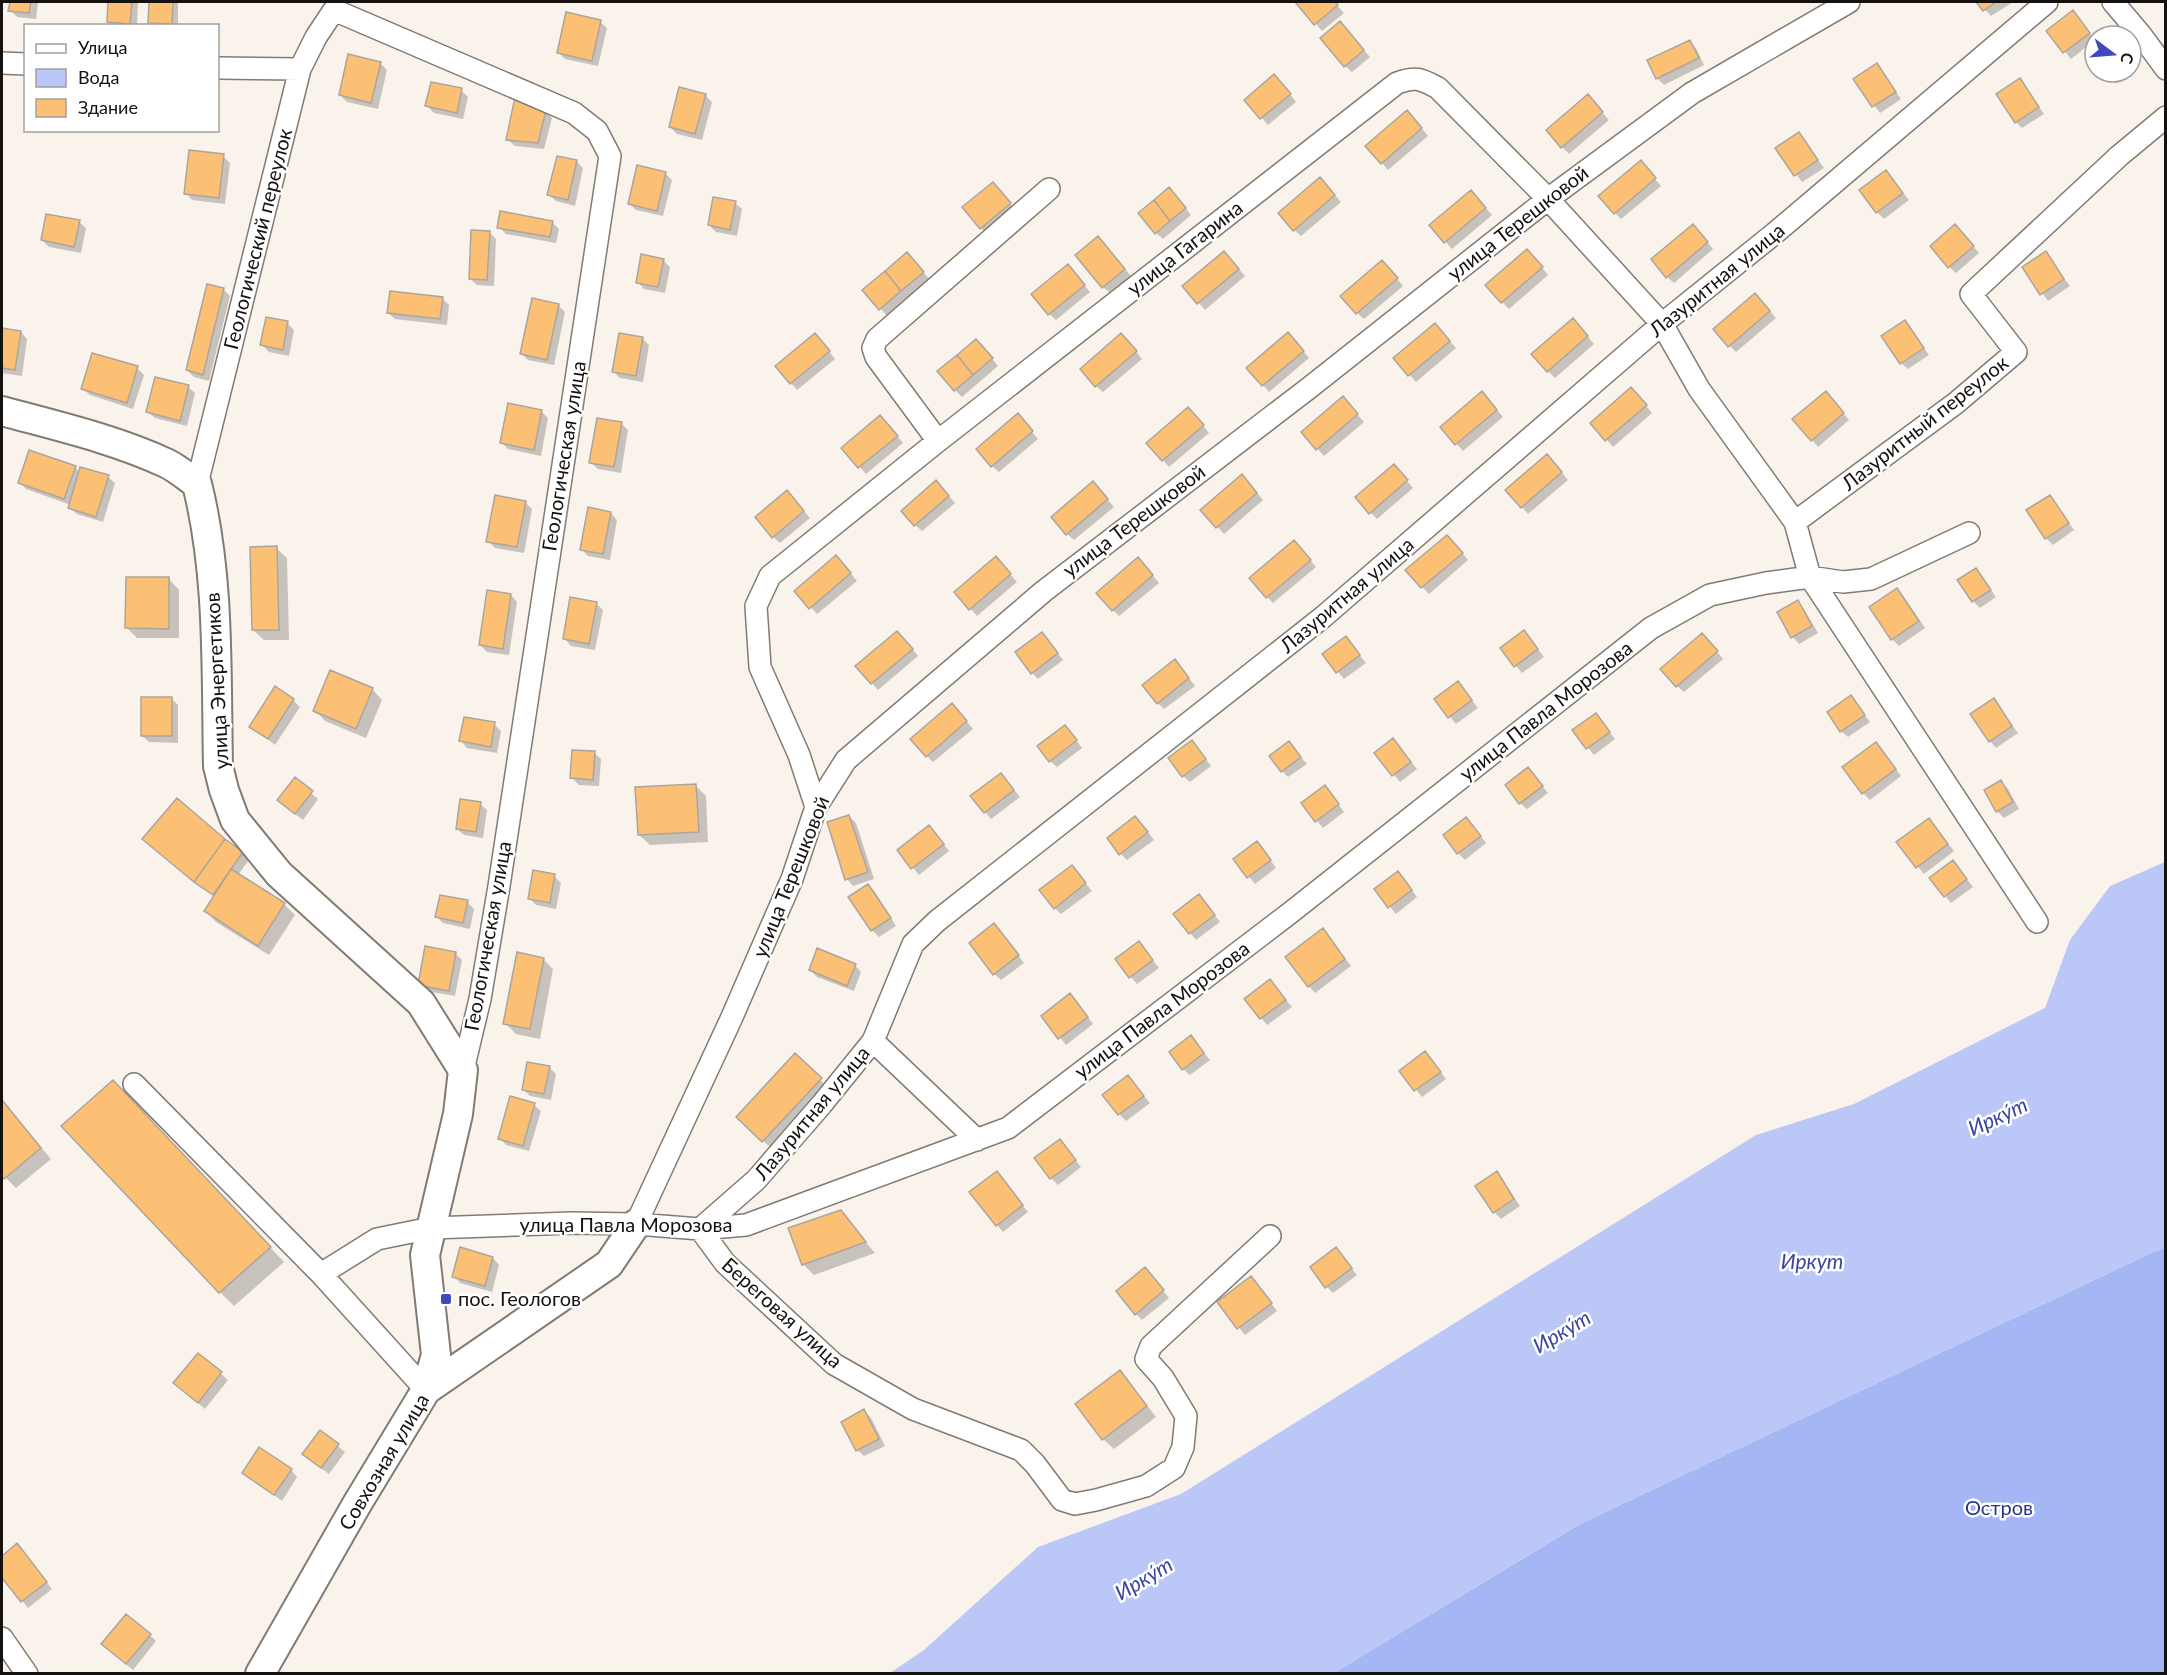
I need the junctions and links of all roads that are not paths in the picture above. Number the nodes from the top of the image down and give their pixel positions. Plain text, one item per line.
1 (1849, 2) edge
2 (2048, 2) edge
3 (2113, 2) edge
4 (331, 6) edge
5 (2, 63) edge
6 (24, 64) edge
7 (219, 68) edge
8 (300, 69) junction
9 (2166, 69) edge
10 (2166, 117) edge
11 (1049, 189) dead end
12 (1548, 199) junction
13 (1662, 324) junction
14 (2, 411) edge
15 (938, 441) junction
16 (197, 484) junction
17 (1795, 522) junction
18 (1969, 533) dead end
19 (1810, 577) junction
20 (816, 807) junction
21 (2037, 922) dead end
22 (873, 1041) junction
23 (463, 1070) junction
24 (134, 1084) dead end
25 (977, 1140) junction
26 (636, 1224) junction
27 (431, 1228) junction
28 (700, 1229) junction
29 (1270, 1236) dead end
30 (321, 1274) junction
31 (426, 1390) junction
32 (2, 1638) edge
33 (27, 1674) edge
34 (260, 1674) edge

1 - 12 street, улица Терешковой
2 - 13 street, Лазуритная улица
3 - 9 street
4 - 8 street, Геологический переулок
4 - 23 street, Геологическая улица
5 - 6 street
7 - 8 street
8 - 16 street, Геологический переулок
10 - 17 street, Лазуритный переулок
11 - 15 street
12 - 13 street
12 - 15 street, улица Гагарина
12 - 20 street, улица Терешковой
13 - 17 street
13 - 22 street, Лазуритная улица
14 - 16 street
15 - 20 street, улица Гагарина
16 - 23 street, улица Энергетиков
17 - 19 street
18 - 19 street, улица Павла Морозова
19 - 21 street
19 - 25 street, улица Павла Морозова
20 - 26 street, улица Терешковой
22 - 25 street
22 - 28 street, Лазуритная улица
23 - 27 street
24 - 30 street
25 - 28 street, улица Павла Морозова
26 - 27 street, улица Павла Морозова
26 - 28 street, улица Павла Морозова
26 - 31 street, Совхозная улица
27 - 30 street, улица Павла Морозова
27 - 31 street
28 - 29 street, Береговая улица
30 - 31 street
31 - 34 street, Совхозная улица
32 - 33 street

